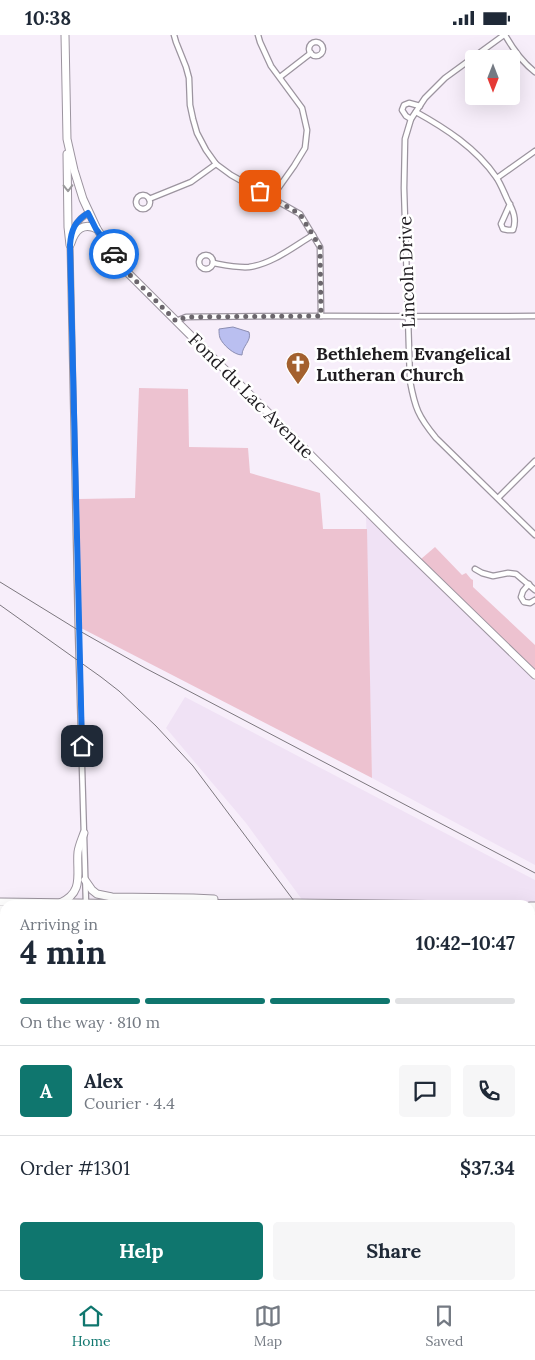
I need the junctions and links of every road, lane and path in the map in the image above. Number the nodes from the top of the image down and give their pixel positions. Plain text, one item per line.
1 (65, 35) edge
2 (174, 35) edge
3 (258, 35) edge
4 (505, 35) edge
5 (311, 53) dead end
6 (535, 72) edge
7 (280, 77) junction
8 (420, 106) junction
9 (416, 112) junction
10 (411, 119) junction
11 (67, 139) junction
12 (535, 151) edge
13 (216, 164) junction
14 (497, 179) junction
15 (272, 197) junction
16 (149, 199) dead end
17 (510, 204) junction
18 (88, 213) junction
19 (96, 229) junction
20 (313, 235) junction
21 (70, 245) junction
22 (212, 263) dead end
23 (321, 316) junction
24 (535, 316) edge
25 (408, 317) junction
26 (176, 321) junction
27 (535, 461) edge
28 (498, 498) junction
29 (535, 535) edge
30 (475, 569) dead end
31 (528, 584) junction
32 (535, 591) edge
33 (535, 600) edge
34 (535, 675) edge
35 (84, 833) junction
36 (85, 880) junction
37 (66, 900) edge
38 (85, 900) edge
39 (219, 900) edge

1 - 11 main road, Fond du Lac Avenue
2 - 13 street
3 - 7 street
4 - 6 street
4 - 8 street, Lincoln Drive
5 - 7 street
7 - 15 street
8 - 9 street, Lincoln Drive
8 - 10 street
9 - 10 street, Lincoln Drive
9 - 14 street
10 - 25 street, Lincoln Drive
11 - 18 main road, Fond du Lac Avenue
11 -> 21 main road
12 - 14 street
13 - 15 street
13 - 16 street
14 - 17 street
15 - 20 street
17 - 17 street
18 - 19 main road, Fond du Lac Avenue
18 - 21 street
19 - 21 main road
19 - 26 main road, Fond du Lac Avenue
20 - 22 street
20 - 23 street
21 - 35 street
23 - 25 street
23 - 26 street
24 - 25 street
25 - 28 street, Lincoln Drive
26 - 34 main road, Fond du Lac Avenue
27 - 28 street
28 - 29 street, Lincoln Drive
30 - 31 street
31 - 32 street
31 - 33 street
35 - 36 street
35 - 37 main road
36 - 38 street
36 - 39 main road

